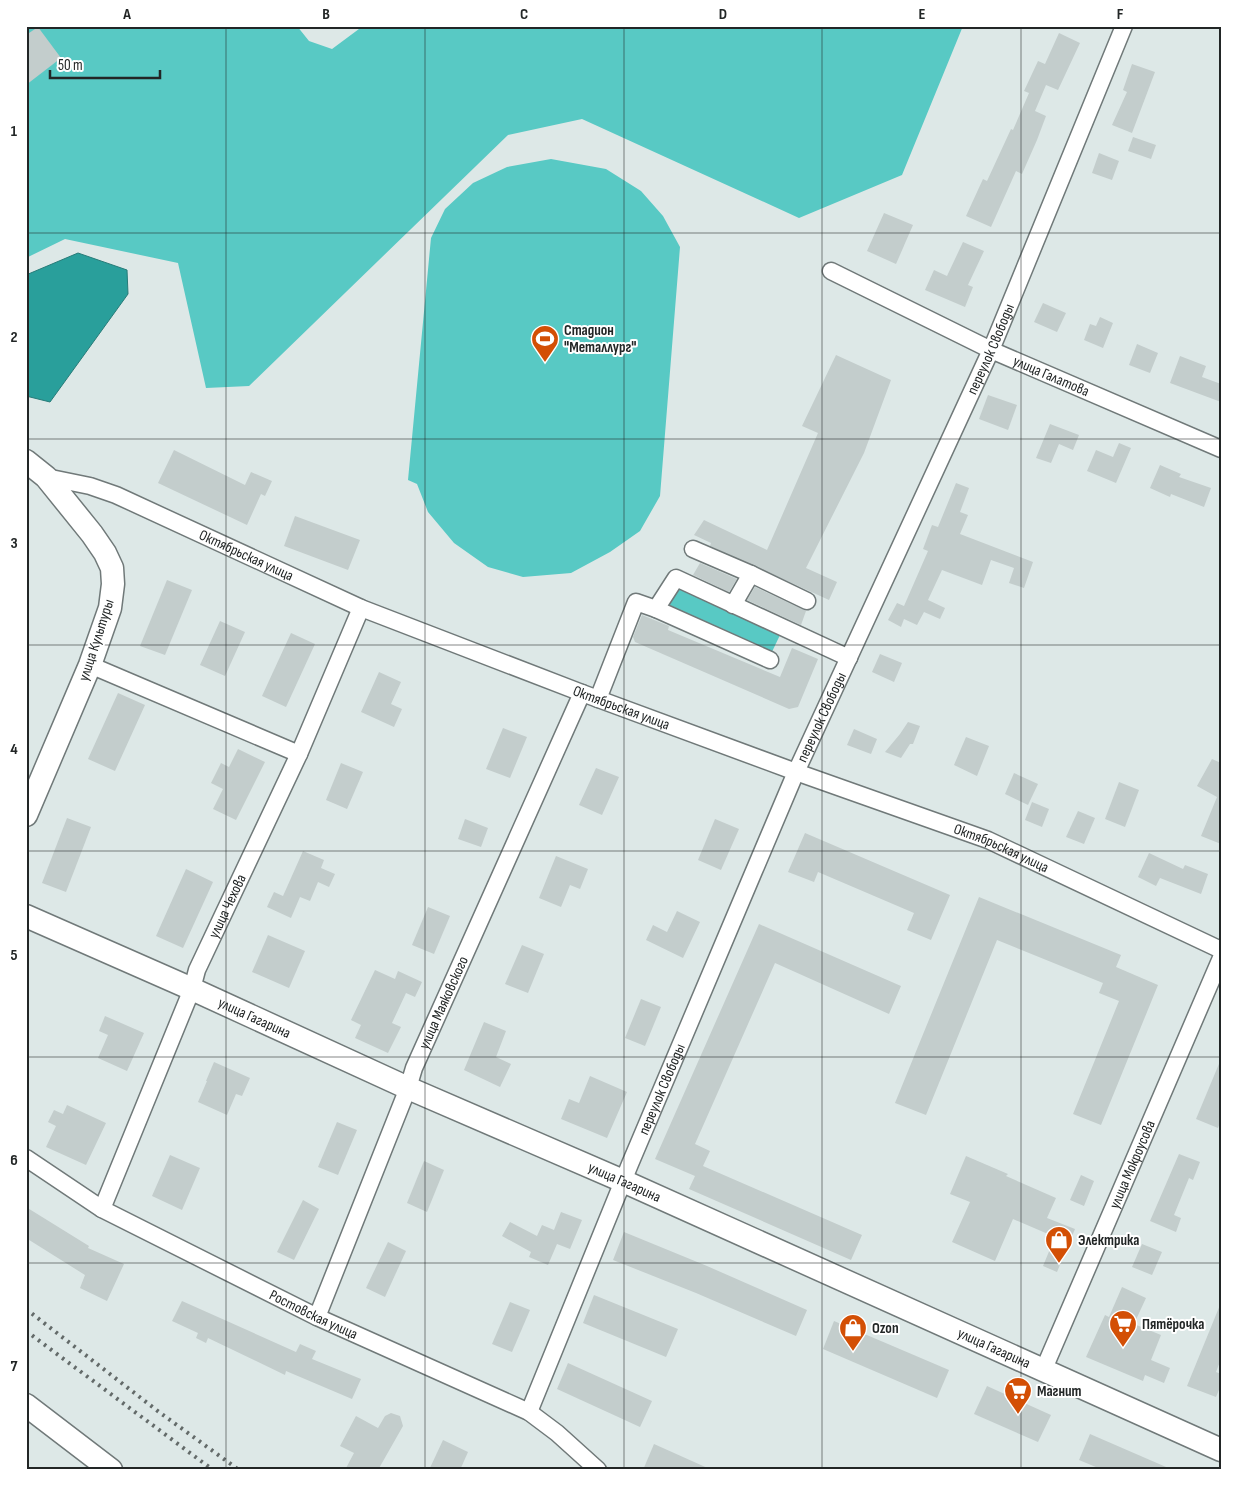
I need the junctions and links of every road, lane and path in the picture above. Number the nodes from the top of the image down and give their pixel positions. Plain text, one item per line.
1 (1124, 26) edge
2 (831, 271) dead end
3 (991, 350) junction
4 (1221, 449) edge
5 (26, 460) edge
6 (46, 477) junction
7 (694, 549) dead end
8 (751, 574) junction
9 (807, 601) dead end
10 (733, 605) junction
11 (361, 608) junction
12 (656, 609) junction
13 (849, 658) junction
14 (770, 660) dead end
15 (90, 665) junction
16 (590, 696) junction
17 (299, 754) junction
18 (796, 772) junction
19 (26, 815) edge
20 (26, 916) edge
21 (1221, 950) edge
22 (1221, 958) edge
23 (192, 989) junction
24 (408, 1088) junction
25 (26, 1158) edge
26 (623, 1181) junction
27 (102, 1209) junction
28 (317, 1317) junction
29 (1043, 1371) junction
30 (26, 1405) edge
31 (529, 1412) junction
32 (1221, 1450) edge
33 (111, 1470) edge
34 (598, 1470) edge

1 - 3 street, переулок Свободы
2 - 3 street, улица Галатова
3 - 4 street, улица Галатова
3 - 13 street, переулок Свободы
5 - 6 main road, Октябрьская улица
6 - 11 street, Октябрьская улица
6 - 15 main road, улица Культуры
7 - 8 street
8 - 9 street
8 - 10 street
10 - 12 street
10 - 13 street
11 - 16 street, Октябрьская улица
11 - 17 street, улица Чехова
12 - 14 street
12 - 16 street, улица Маяковского
13 - 18 street, переулок Свободы
15 - 17 street
15 - 19 main road, улица Культуры
16 - 18 street, Октябрьская улица
16 - 24 street, улица Маяковского
17 - 23 street, улица Чехова
18 - 21 street, Октябрьская улица
18 - 26 street, переулок Свободы
20 - 23 main road, улица Гагарина
22 - 29 street, улица Мокроусова
23 - 24 main road, улица Гагарина
23 - 27 street, улица Чехова
24 - 26 main road, улица Гагарина
24 - 28 street, улица Маяковского
25 - 27 street, Ростовская улица
26 - 29 main road, улица Гагарина
26 - 31 street, переулок Свободы
27 - 28 street, Ростовская улица
28 - 31 street, Ростовская улица
29 - 32 main road, улица Гагарина
30 - 33 main road
31 - 34 street, Ростовская улица

